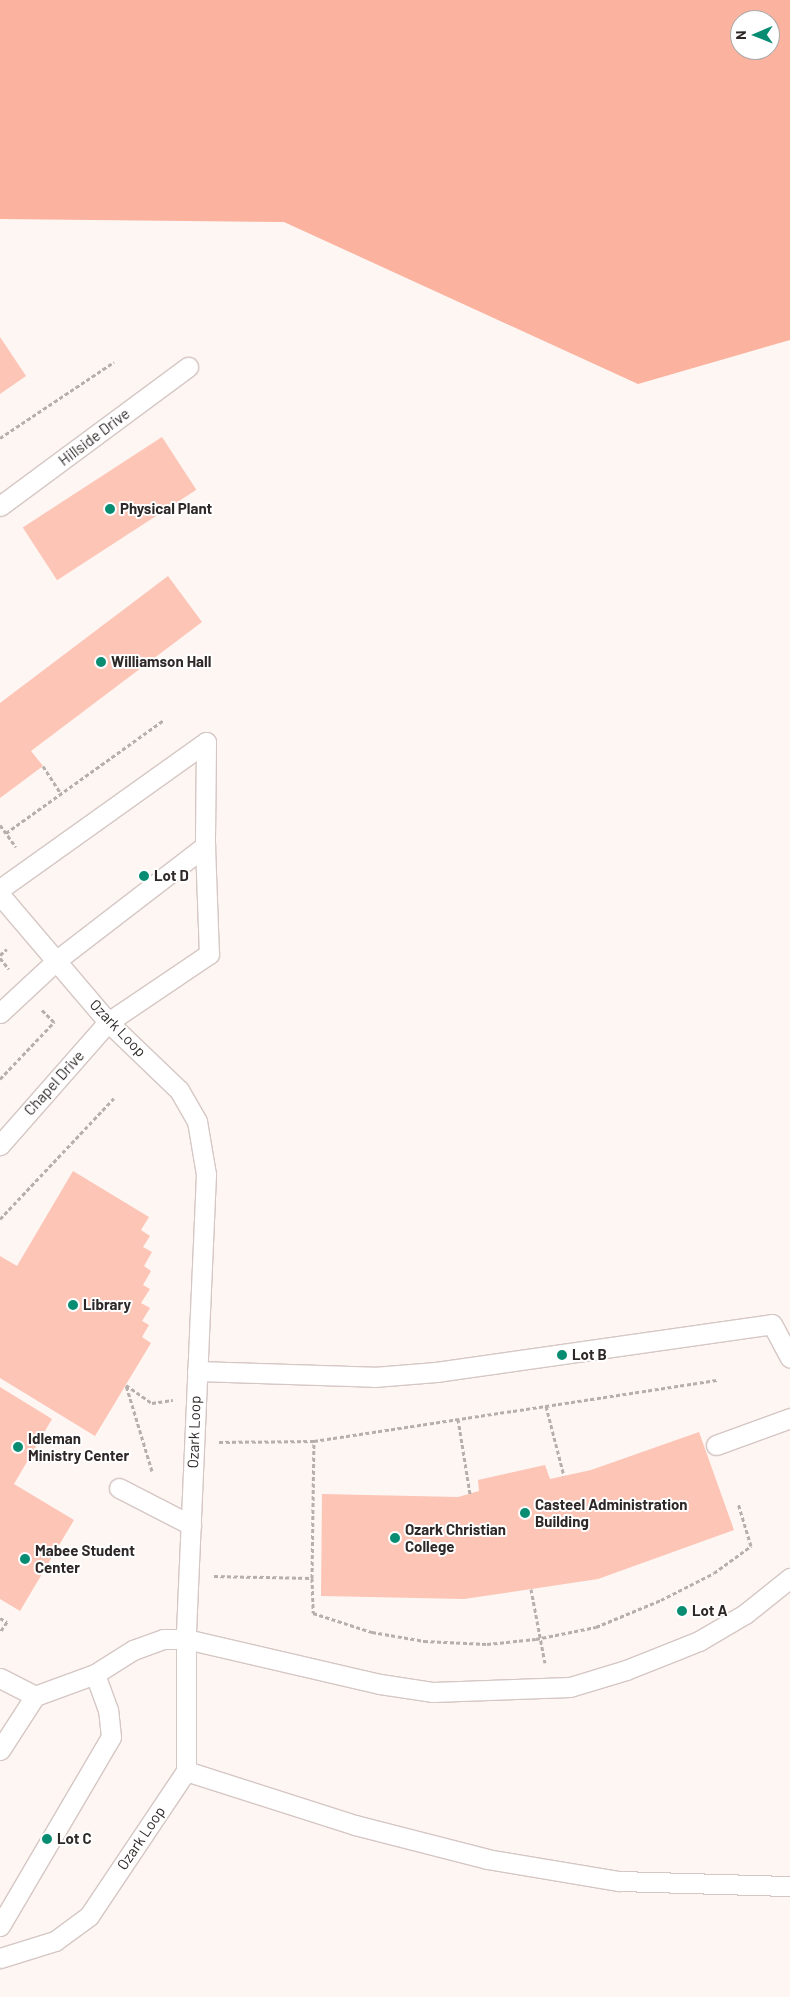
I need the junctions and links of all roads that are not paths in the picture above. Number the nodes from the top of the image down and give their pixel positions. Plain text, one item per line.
1 (188, 367) dead end
2 (0, 506) edge
3 (205, 846) junction
4 (0, 889) edge
5 (0, 895) edge
6 (57, 960) junction
7 (0, 1013) edge
8 (108, 1022) junction
9 (0, 1145) edge
10 (790, 1358) edge
11 (197, 1371) junction
12 (790, 1418) edge
13 (716, 1445) dead end
14 (119, 1488) dead end
15 (191, 1525) junction
16 (790, 1578) edge
17 (186, 1639) junction
18 (96, 1674) junction
19 (0, 1678) edge
20 (35, 1696) junction
21 (0, 1750) edge
22 (186, 1771) junction
23 (790, 1886) edge
24 (0, 1926) edge
25 (0, 1958) edge

1 - 2 lane, Hillside Drive
3 - 4 lane
3 - 6 lane
3 - 8 lane, Chapel Drive
5 - 6 lane, Ozark Loop
6 - 7 lane
6 - 8 lane, Ozark Loop
8 - 9 lane, Chapel Drive
8 - 11 lane, Ozark Loop
10 - 11 lane
11 - 15 lane, Ozark Loop
12 - 13 lane
14 - 15 lane
15 - 17 lane, Ozark Loop
16 - 17 lane
17 - 18 lane
17 - 22 lane, Ozark Loop
18 - 20 lane
18 - 24 lane
19 - 20 lane
20 - 21 lane
22 - 23 lane
22 - 25 lane, Ozark Loop

